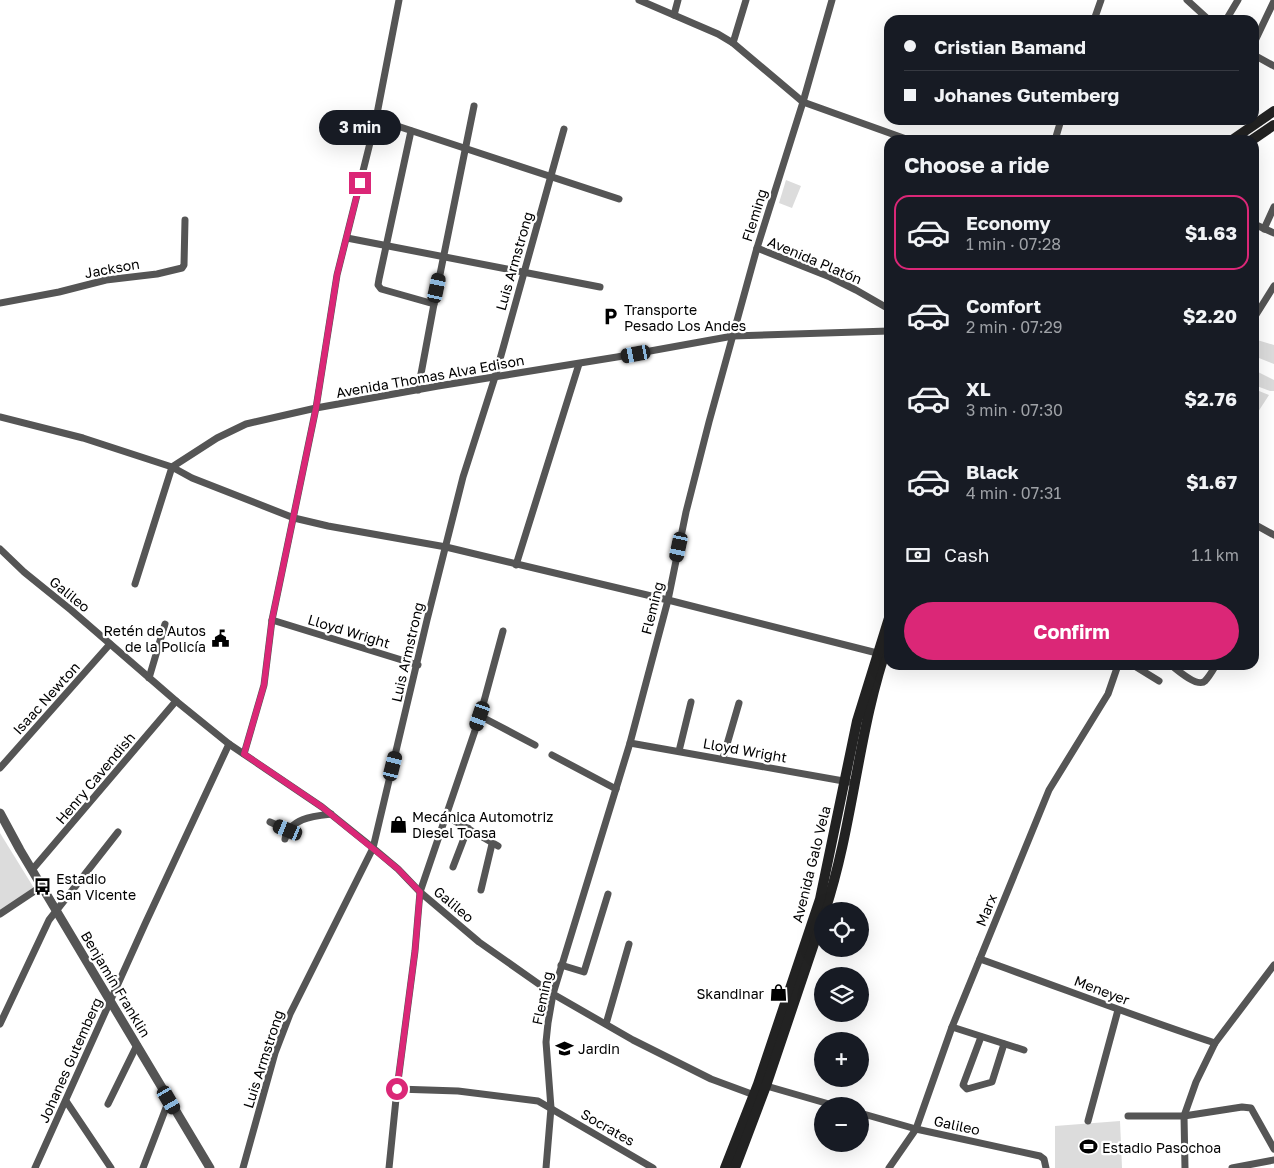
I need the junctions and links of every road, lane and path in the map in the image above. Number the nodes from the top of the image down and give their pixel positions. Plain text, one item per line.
1 (399, 0) edge
2 (639, 0) edge
3 (678, 0) edge
4 (746, 0) edge
5 (832, 0) edge
6 (1101, 0) edge
7 (1187, 0) edge
8 (1238, 0) edge
9 (1274, 1) edge
10 (674, 15) junction
11 (1096, 15) edge
12 (1204, 15) edge
13 (1229, 15) edge
14 (1259, 32) edge
15 (733, 43) junction
16 (1259, 57) edge
17 (1274, 66) edge
18 (804, 102) junction
19 (474, 106) dead end
20 (1274, 111) edge
21 (376, 119) junction
22 (1259, 121) edge
23 (1254, 125) edge
24 (1273, 127) edge
25 (564, 130) dead end
26 (411, 131) junction
27 (895, 135) edge
28 (1239, 135) edge
29 (1259, 136) edge
30 (465, 149) junction
31 (551, 177) junction
32 (619, 199) dead end
33 (1274, 207) edge
34 (185, 220) dead end
35 (1259, 226) edge
36 (1264, 229) junction
37 (1274, 233) edge
38 (347, 238) junction
39 (386, 246) junction
40 (757, 248) junction
41 (443, 257) junction
42 (523, 272) junction
43 (1274, 286) edge
44 (600, 287) dead end
45 (1272, 295) edge
46 (0, 303) edge
47 (434, 304) junction
48 (884, 306) edge
49 (1259, 312) edge
50 (884, 331) edge
51 (732, 336) junction
52 (579, 364) junction
53 (496, 377) junction
54 (418, 390) junction
55 (316, 408) junction
56 (0, 417) edge
57 (172, 467) junction
58 (294, 518) junction
59 (1259, 527) edge
60 (1274, 535) edge
61 (446, 548) junction
62 (0, 549) edge
63 (516, 565) junction
64 (134, 584) dead end
65 (668, 600) junction
66 (272, 620) junction
67 (164, 624) dead end
68 (503, 630) dead end
69 (884, 638) edge
70 (110, 644) junction
71 (884, 648) edge
72 (880, 654) junction
73 (418, 665) junction
74 (1116, 670) edge
75 (1141, 670) edge
76 (1178, 670) edge
77 (1212, 670) edge
78 (149, 678) junction
79 (1159, 681) dead end
80 (176, 701) junction
81 (691, 702) dead end
82 (739, 703) dead end
83 (480, 716) junction
84 (630, 743) junction
85 (228, 744) junction
86 (535, 745) dead end
87 (679, 751) junction
88 (244, 754) junction
89 (552, 755) dead end
90 (723, 758) junction
91 (0, 768) edge
92 (850, 782) junction
93 (616, 789) junction
94 (331, 814) junction
95 (0, 815) edge
96 (446, 816) junction
97 (270, 822) dead end
98 (468, 828) junction
99 (288, 830) junction
100 (118, 832) dead end
101 (285, 838) dead end
102 (373, 848) junction
103 (453, 867) dead end
104 (32, 870) junction
105 (42, 886) junction
106 (481, 890) dead end
107 (420, 892) junction
108 (608, 894) dead end
109 (824, 900) joint
110 (56, 910) junction
111 (0, 914) edge
112 (814, 941) edge
113 (629, 944) dead end
114 (980, 959) junction
115 (561, 965) junction
116 (1274, 965) edge
117 (553, 994) junction
118 (793, 995) junction
119 (111, 1000) junction
120 (1118, 1010) junction
121 (0, 1024) edge
122 (606, 1024) junction
123 (952, 1027) junction
124 (981, 1037) junction
125 (1004, 1044) junction
126 (1215, 1044) junction
127 (137, 1045) junction
128 (1024, 1050) dead end
129 (397, 1089) junction
130 (760, 1090) junction
131 (66, 1100) junction
132 (169, 1100) junction
133 (814, 1101) edge
134 (108, 1104) dead end
135 (551, 1108) junction
136 (869, 1116) edge
137 (1128, 1116) dead end
138 (1184, 1116) junction
139 (1088, 1121) dead end
140 (916, 1129) junction
141 (1274, 1149) edge
142 (1274, 1160) edge
143 (1046, 1165) edge
144 (36, 1168) edge
145 (111, 1168) edge
146 (142, 1168) edge
147 (210, 1168) edge
148 (243, 1168) edge
149 (389, 1168) edge
150 (546, 1168) edge
151 (653, 1168) edge
152 (725, 1168) edge
153 (735, 1168) edge
154 (889, 1168) edge
155 (1185, 1168) edge
156 (1232, 1168) edge

1 - 21 street
2 - 10 street
3 - 10 street
4 - 15 street
5 - 18 street, Fleming
6 - 11 street
7 - 12 street
8 - 13 street
9 - 14 street
10 - 15 street
15 - 18 street
16 - 17 street
18 - 27 street
18 - 40 street, Fleming
19 - 30 street
20 - 22 main road
21 - 26 street
21 - 38 street
23 - 28 main road
24 - 29 main road
25 - 31 street, Luis Armstrong
26 - 30 street
26 - 39 street
30 - 31 street
30 - 41 street
31 - 32 street
31 - 42 street, Luis Armstrong
33 - 36 street
34 - 46 street, Jackson
35 - 36 street
36 - 37 street
38 - 39 street
38 - 55 street
39 - 41 street
39 - 47 street
40 - 48 street, Avenida Platón
40 - 51 street, Fleming
41 - 42 street
41 - 47 street
42 - 44 street
42 - 53 street, Luis Armstrong
43 - 45 street
45 - 49 street
47 - 54 street
50 - 51 street, Avenida Thomas Alva Edison
51 - 52 street, Avenida Thomas Alva Edison
51 - 65 street, Fleming
52 - 53 street, Avenida Thomas Alva Edison
52 - 63 street
53 - 54 street, Avenida Thomas Alva Edison
53 - 61 street, Luis Armstrong
54 - 55 street, Avenida Thomas Alva Edison
55 - 57 street, Avenida Thomas Alva Edison
55 - 58 street
56 - 57 street
57 - 58 street
57 - 64 street
58 - 61 street
58 - 66 street
59 - 60 street
61 - 63 street
61 - 73 street, Luis Armstrong
62 - 70 street, Galileo
63 - 65 street
65 - 72 street
65 - 84 street, Fleming
66 - 73 street, Lloyd Wright
66 - 88 street
67 - 78 street
68 - 83 street
69 - 72 main road, Avenida Galo Vela
70 - 78 street, Galileo
70 - 91 street, Isaac Newton
71 - 72 main road, Avenida Galo Vela
72 - 92 main road, Avenida Galo Vela
73 - 102 street, Luis Armstrong
74 - 114 street, Marx
75 - 79 street
76 - 77 street
78 - 80 street, Galileo
80 - 85 street, Galileo
80 - 104 street, Henry Cavendish
81 - 87 street
82 - 90 street
83 - 86 street
83 - 96 street
84 - 87 street, Lloyd Wright
84 - 93 street, Fleming
85 - 88 street, Galileo
85 - 119 street, Johanes Gutemberg
87 - 90 street, Lloyd Wright
88 - 94 street, Galileo
89 - 93 street
90 - 92 street, Lloyd Wright
92 - 109 main road, Avenida Galo Vela
93 - 115 street, Fleming
94 - 99 street
94 - 102 street, Galileo
95 - 104 street, Benjamín Franklin
96 - 98 street
96 - 107 street
97 - 99 street
98 - 103 street
98 - 106 street
99 - 101 street
100 - 110 street
102 - 107 street, Galileo
102 - 148 street, Luis Armstrong
104 - 105 street, Benjamín Franklin
105 - 110 street, Benjamín Franklin
105 - 111 street
107 - 117 street, Galileo
107 - 129 street
108 - 115 street
109 - 118 main road, Avenida Galo Vela
110 - 119 street, Benjamín Franklin
110 - 121 street
112 - 118 main road, Avenida Galo Vela
113 - 122 street
114 - 120 street, Meneyer
114 - 123 street, Marx
115 - 117 street, Fleming
116 - 126 street
117 - 122 street, Galileo
117 - 135 street, Fleming
118 - 130 main road, Avenida Galo Vela
119 - 127 street, Benjamín Franklin
119 - 131 street, Johanes Gutemberg
120 - 126 street, Meneyer
120 - 139 street
122 - 130 street, Galileo
123 - 124 street
123 - 140 street, Marx
124 - 125 street
124 - 125 street
125 - 128 street
126 - 138 street
127 - 132 street, Benjamín Franklin
127 - 134 street
129 - 135 street, Socrates
129 - 149 street
130 - 133 street, Galileo
130 - 152 main road, Avenida Galo Vela
130 - 153 main road, Avenida Galo Vela
131 - 144 street, Johanes Gutemberg
131 - 145 street
132 - 146 street
132 - 147 street, Benjamín Franklin
135 - 150 street, Fleming
135 - 151 street, Socrates
136 - 140 street, Galileo
137 - 138 street
138 - 141 street
138 - 155 street
140 - 143 street, Galileo
140 - 154 street, Marx
142 - 156 street

